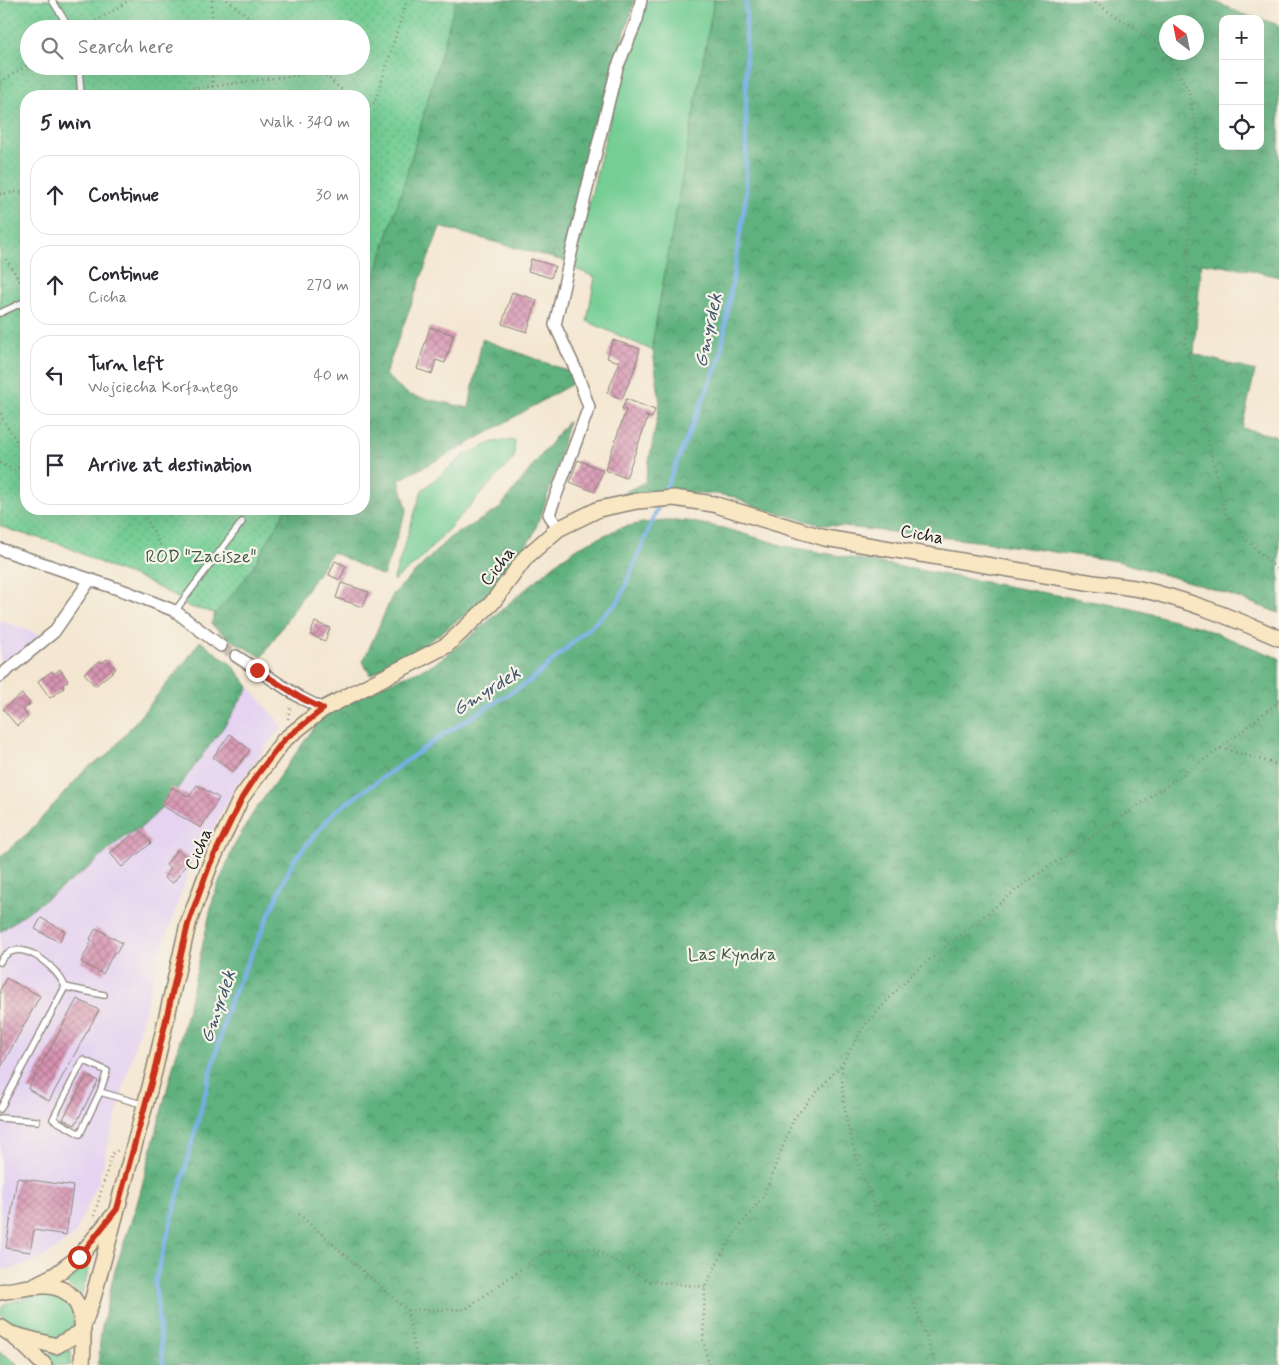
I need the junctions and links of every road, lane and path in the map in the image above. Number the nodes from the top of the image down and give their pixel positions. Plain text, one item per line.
1 (52, 0) edge
2 (130, 0) edge
3 (212, 0) edge
4 (228, 0) edge
5 (407, 0) edge
6 (641, 0) edge
7 (1092, 0) edge
8 (64, 20) edge
9 (98, 20) edge
10 (212, 20) edge
11 (254, 20) edge
12 (20, 70) edge
13 (80, 75) edge
14 (212, 75) edge
15 (301, 75) edge
16 (324, 75) edge
17 (0, 82) edge
18 (212, 88) junction
19 (81, 90) edge
20 (194, 90) edge
21 (342, 90) edge
22 (370, 106) edge
23 (20, 192) edge
24 (0, 194) edge
25 (6, 259) dead end
26 (20, 281) edge
27 (20, 304) edge
28 (0, 313) edge
29 (0, 414) edge
30 (20, 447) edge
31 (0, 463) edge
32 (20, 466) edge
33 (144, 515) edge
34 (242, 522) dead end
35 (558, 529) junction
36 (161, 547) dead end
37 (0, 549) edge
38 (1279, 571) edge
39 (90, 580) junction
40 (174, 611) junction
41 (1279, 638) edge
42 (221, 646) tunnel mouth
43 (236, 656) tunnel mouth
44 (0, 676) edge
45 (1279, 701) edge
46 (323, 709) junction
47 (1221, 748) junction
48 (1279, 764) edge
49 (0, 962) edge
50 (65, 987) junction
51 (104, 995) dead end
52 (842, 1064) junction
53 (100, 1092) junction
54 (145, 1105) junction
55 (0, 1109) edge
56 (0, 1118) edge
57 (37, 1121) dead end
58 (117, 1209) junction
59 (299, 1214) dead end
60 (705, 1287) junction
61 (30, 1288) junction
62 (0, 1292) edge
63 (406, 1310) junction
64 (83, 1326) junction
65 (6, 1331) edge
66 (44, 1365) edge
67 (82, 1365) edge
68 (418, 1365) edge
69 (709, 1365) edge
70 (936, 1365) edge

1 - 8 lane
2 - 9 path
3 - 10 path
4 - 11 path
5 - 22 path
6 - 35 street
7 - 38 path
12 - 17 path
13 - 19 lane
14 - 18 path
15 - 18 path
16 - 21 path
18 - 20 path
23 - 24 path
25 - 26 path
27 - 28 lane
29 - 30 path
31 - 32 path
33 - 36 path
34 - 40 lane
35 - 41 street, Cicha
35 - 46 street, Cicha
37 - 39 street
39 - 40 street
39 - 44 street
40 - 42 street
43 - 46 street
45 - 47 path
46 - 54 street, Cicha
47 - 48 path
47 - 52 path
49 - 50 lane
50 - 51 lane
50 - 55 lane
52 - 60 path
52 - 70 path
53 - 53 lane
53 - 54 lane
54 - 58 street, Cicha
56 - 57 lane
58 - 61 street
58 - 64 street, Cicha
59 - 63 path
60 - 63 path
60 - 69 path
61 - 62 street
61 - 64 street
63 - 68 path
64 - 65 street
64 - 67 street
65 - 66 street

